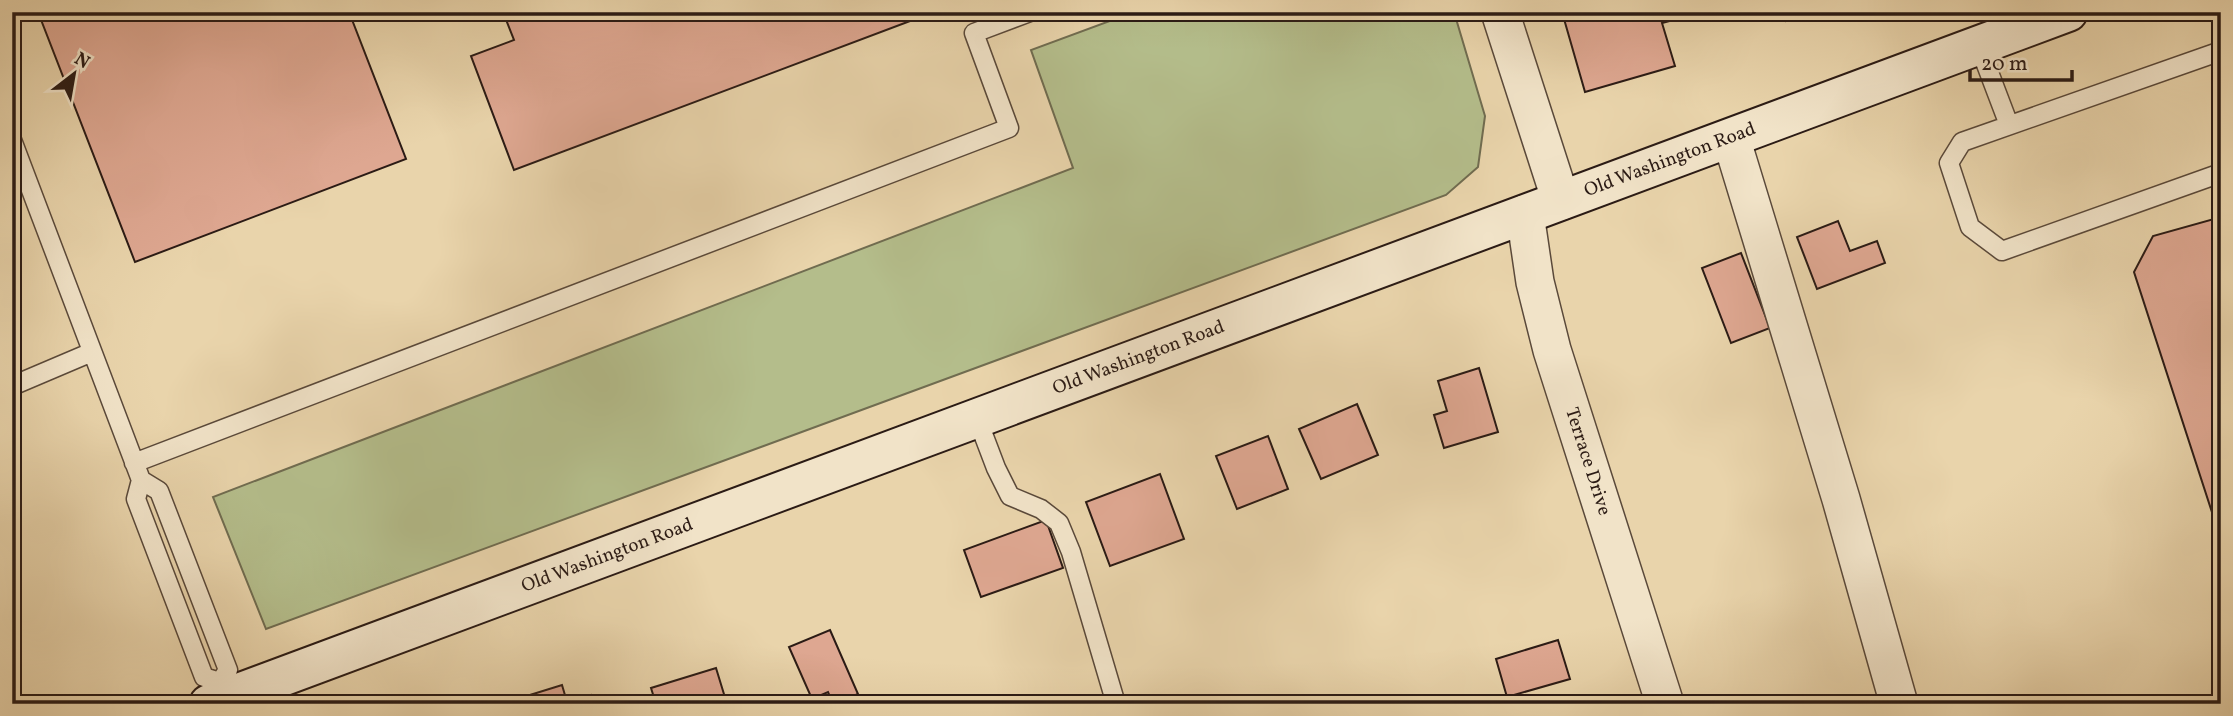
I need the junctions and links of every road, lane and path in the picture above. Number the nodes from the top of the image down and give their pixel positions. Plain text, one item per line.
1 (1030, 12) edge
2 (1500, 12) edge
3 (2068, 12) edge
4 (1979, 46) junction
5 (2221, 51) edge
6 (2009, 125) junction
7 (1731, 138) junction
8 (12, 140) edge
9 (2221, 173) edge
10 (1561, 201) junction
11 (1525, 214) junction
12 (92, 352) junction
13 (12, 386) edge
14 (977, 418) junction
15 (134, 463) junction
16 (141, 480) junction
17 (219, 694) edge
18 (1116, 704) edge
19 (1665, 704) edge
20 (1899, 704) edge

1 - 15 lane
2 - 10 street
3 - 4 main road, Old Washington Road
4 - 6 lane
4 - 7 main road, Old Washington Road
5 - 6 lane
6 - 9 lane
7 - 10 main road, Old Washington Road
7 - 20 street
8 - 12 lane
10 - 11 main road, Old Washington Road
11 - 14 main road, Old Washington Road
11 - 19 street, Terrace Drive
12 - 13 lane
12 - 15 lane
14 - 17 main road, Old Washington Road
14 - 18 lane
15 - 16 lane
16 - 17 lane
16 - 17 lane

